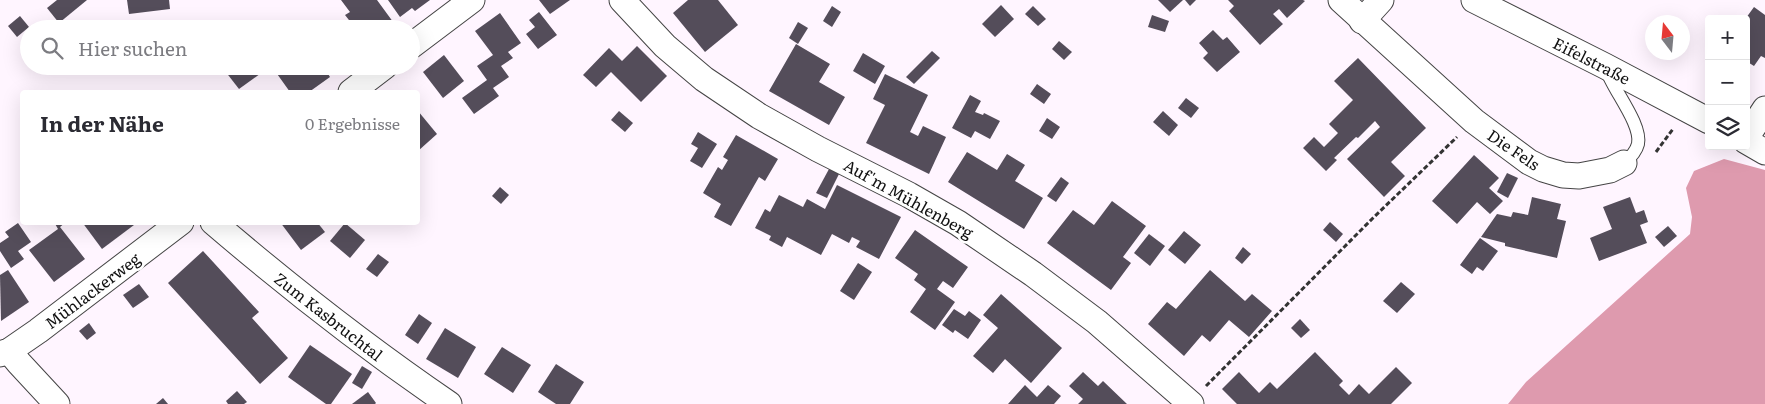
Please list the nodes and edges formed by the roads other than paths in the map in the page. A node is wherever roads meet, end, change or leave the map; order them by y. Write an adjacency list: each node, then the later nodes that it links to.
1 (472, 0): 7 (street)
2 (622, 0): 20 (street, Auf'm Mühlenberg)
3 (1341, 0): 6 (street, Die Fels)
4 (1382, 0): 6 (street)
5 (1474, 0): 8 (street, Eifelstraße)
6 (1362, 21): 16 (street, Die Fels)
7 (420, 39)
8 (1605, 66): 12 (street, Eifelstraße); 16 (lane)
9 (373, 75): 10 (street)
10 (354, 90)
11 (1765, 109): 13 (street)
12 (1705, 119)
13 (1750, 133)
14 (1750, 143): 15 (street)
15 (1765, 152)
16 (1624, 163)
17 (177, 225): 19 (street, Mühlackerweg)
18 (217, 225): 22 (street, Zum Kasbruchtal)
19 (5, 352): 21 (street)
20 (1190, 403)
21 (57, 404)
22 (449, 404)

